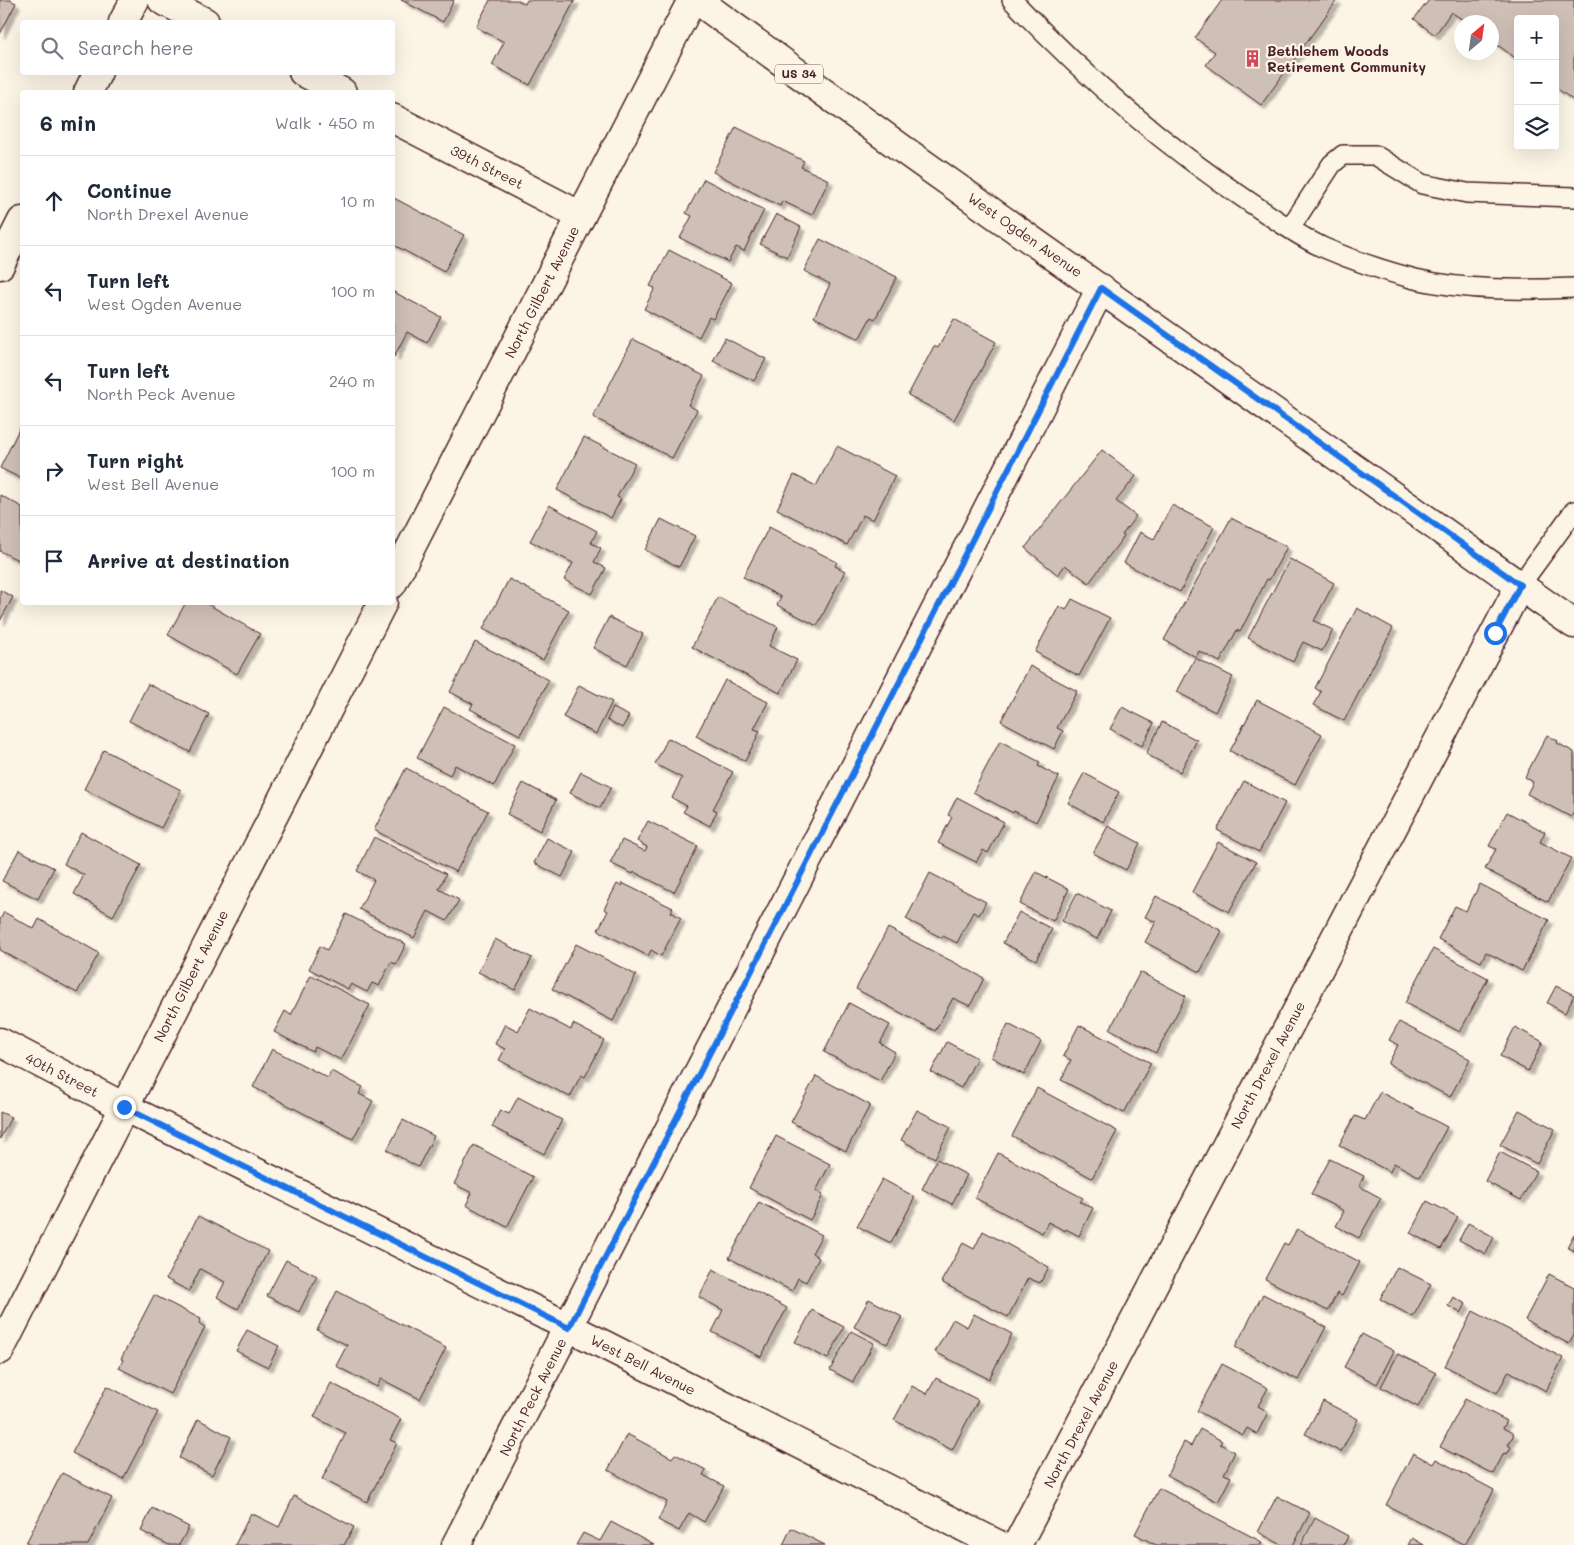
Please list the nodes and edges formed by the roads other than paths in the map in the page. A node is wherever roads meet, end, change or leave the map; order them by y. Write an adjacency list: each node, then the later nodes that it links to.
1 (135, 0): 6 (street)
2 (162, 0): 7 (street)
3 (692, 0): 14 (street, North Gilbert Avenue)
4 (697, 0): 18 (street, West Ogden Avenue / US 34)
5 (1012, 0): 16 (lane)
6 (124, 20)
7 (201, 20)
8 (96, 75): 10 (street)
9 (309, 75): 11 (street)
10 (89, 90)
11 (338, 90)
12 (395, 120): 14 (street, 39th Street)
13 (1574, 197): 16 (lane)
14 (581, 216): 21 (street, North Gilbert Avenue)
15 (20, 225): 17 (street)
16 (1290, 228): 19 (lane)
17 (0, 265)
18 (1101, 288): 22 (street, West Ogden Avenue / US 34); 27 (street, North Peck Avenue)
19 (1574, 288)
20 (1574, 511): 22 (lane)
21 (395, 578)
22 (1520, 585): 24 (street, West Ogden Avenue / US 34); 31 (street, North Drexel Avenue)
23 (381, 605): 26 (street, North Gilbert Avenue)
24 (1574, 624)
25 (0, 1042): 26 (street, 40th Street)
26 (124, 1107): 27 (street, West Bell Avenue); 28 (street, North Gilbert Avenue)
27 (569, 1328): 29 (street, North Peck Avenue); 30 (street, West Bell Avenue)
28 (0, 1350)
29 (456, 1545)
30 (999, 1545)
31 (1017, 1545)

